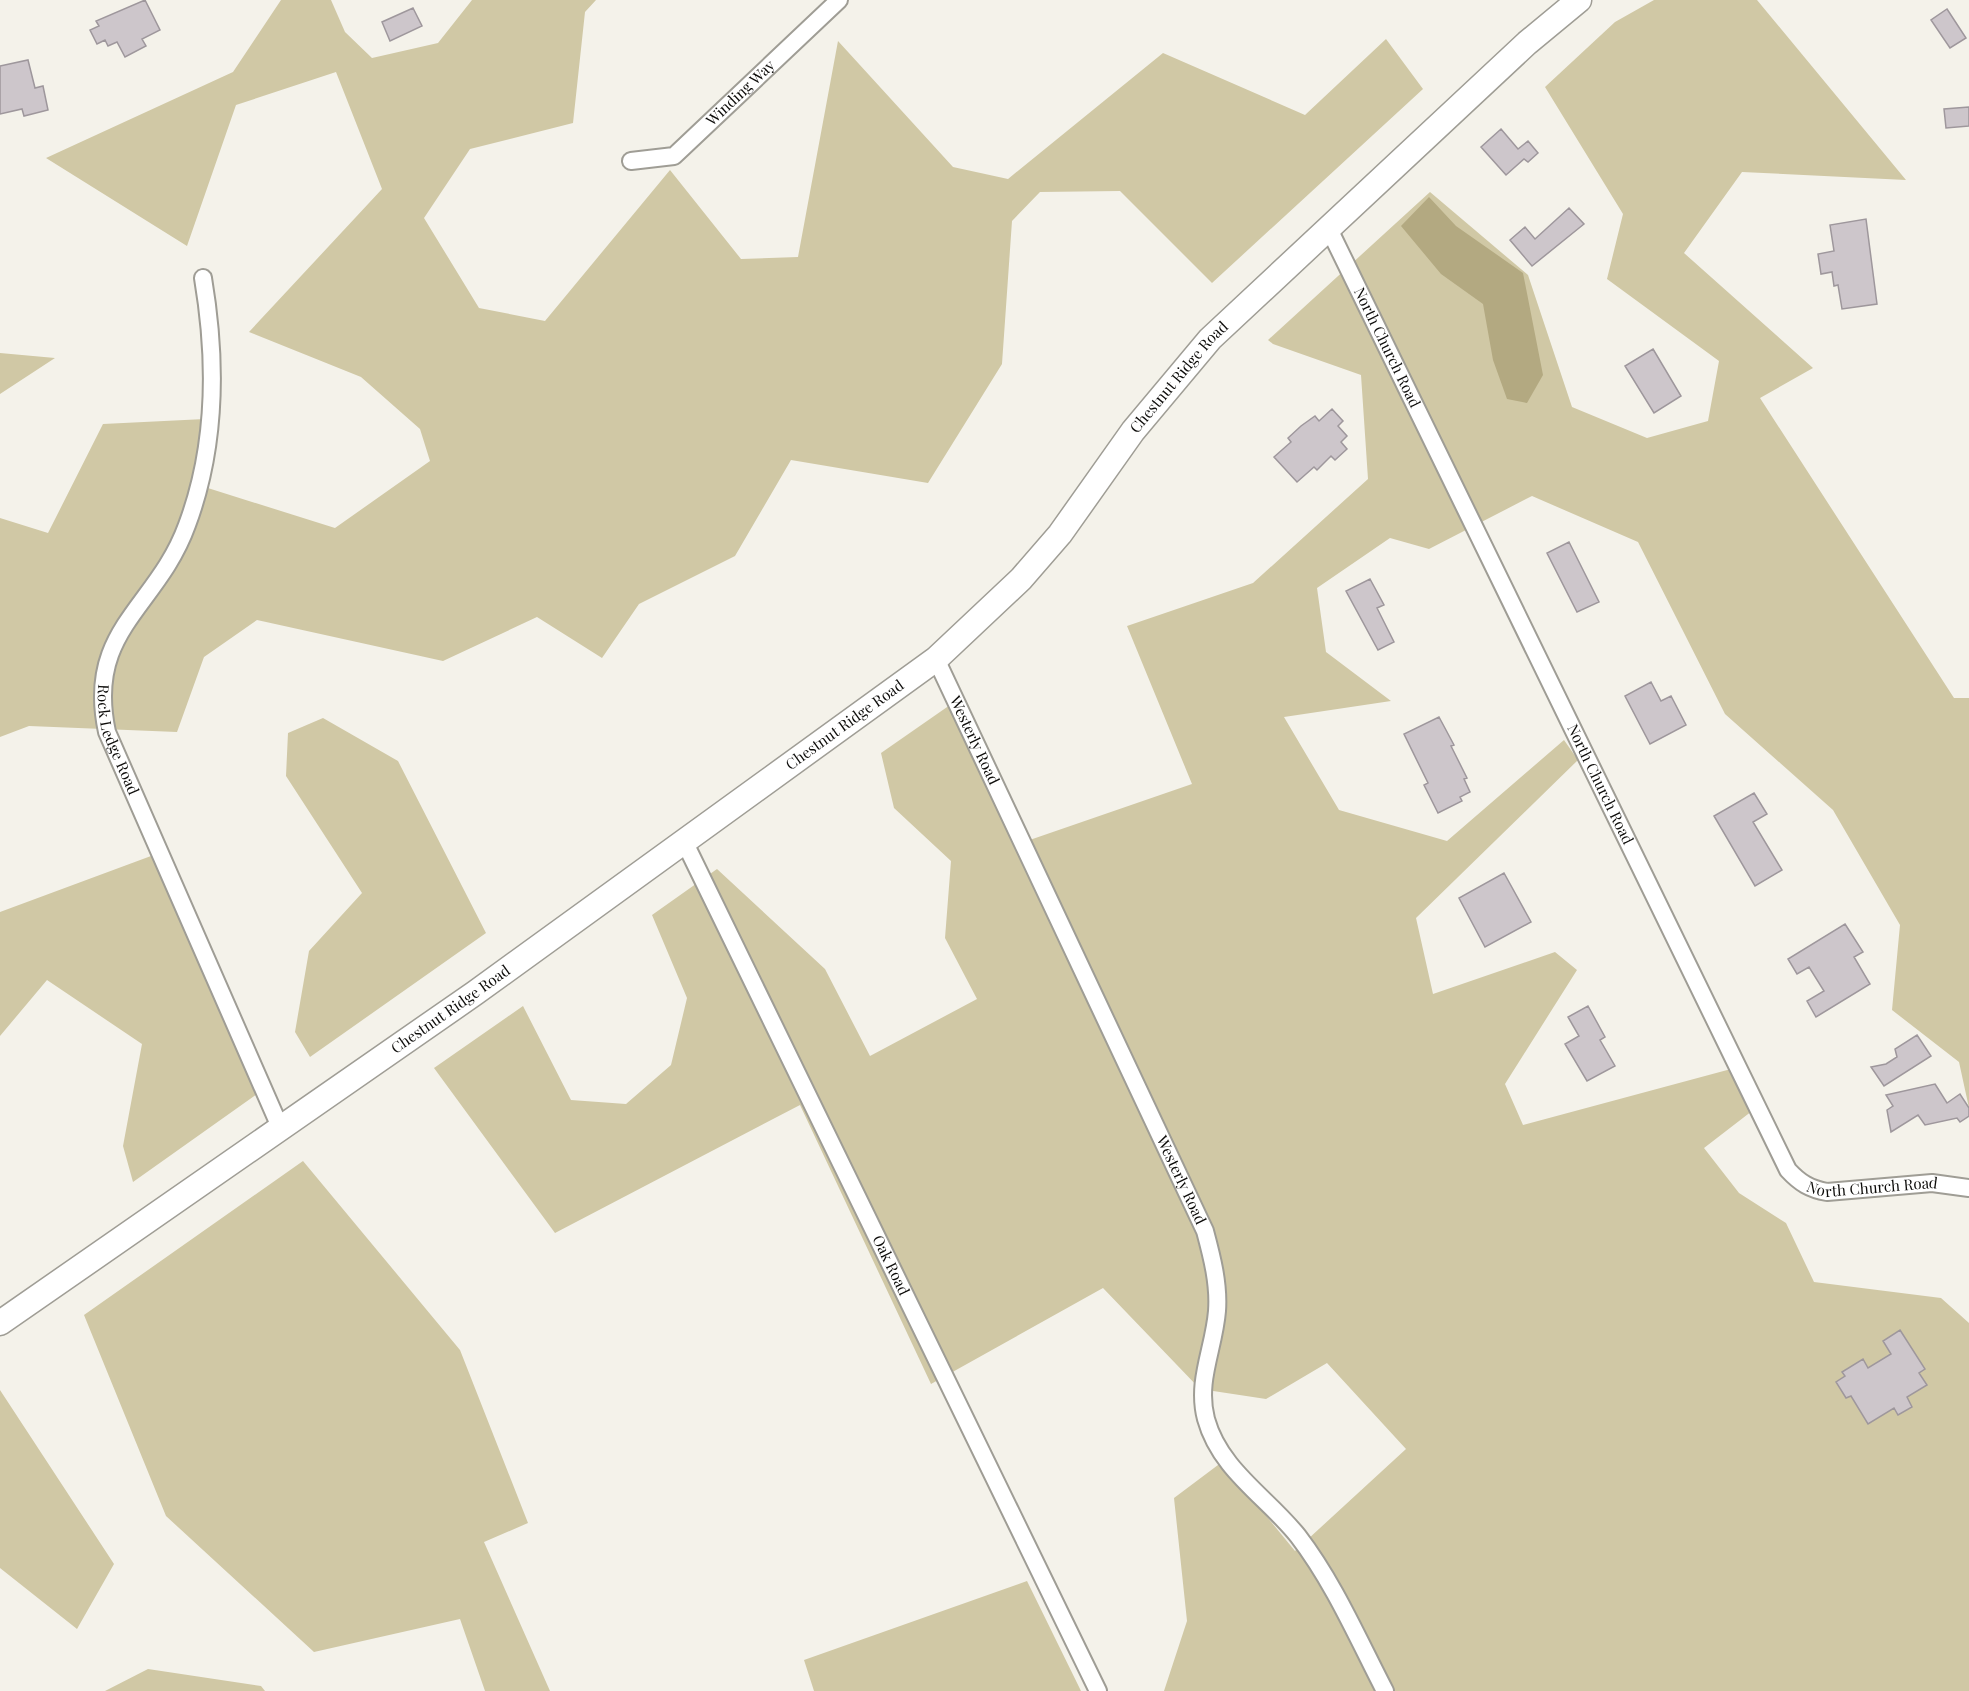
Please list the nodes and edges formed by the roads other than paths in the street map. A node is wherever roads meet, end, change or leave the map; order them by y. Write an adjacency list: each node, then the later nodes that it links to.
1 (839, 0): 3 (street, Winding Way)
2 (1579, 0): 4 (main road, Chestnut Ridge Road)
3 (632, 161)
4 (1329, 229): 6 (main road, Chestnut Ridge Road); 9 (street, North Church Road)
5 (203, 278): 8 (street, Rock Ledge Road)
6 (936, 660): 7 (main road, Chestnut Ridge Road); 12 (street, Westerly Road)
7 (684, 841): 8 (main road, Chestnut Ridge Road); 11 (street, Oak Road)
8 (280, 1127): 10 (main road, Chestnut Ridge Road)
9 (1969, 1188)
10 (0, 1323)
11 (1098, 1691)
12 (1385, 1691)

